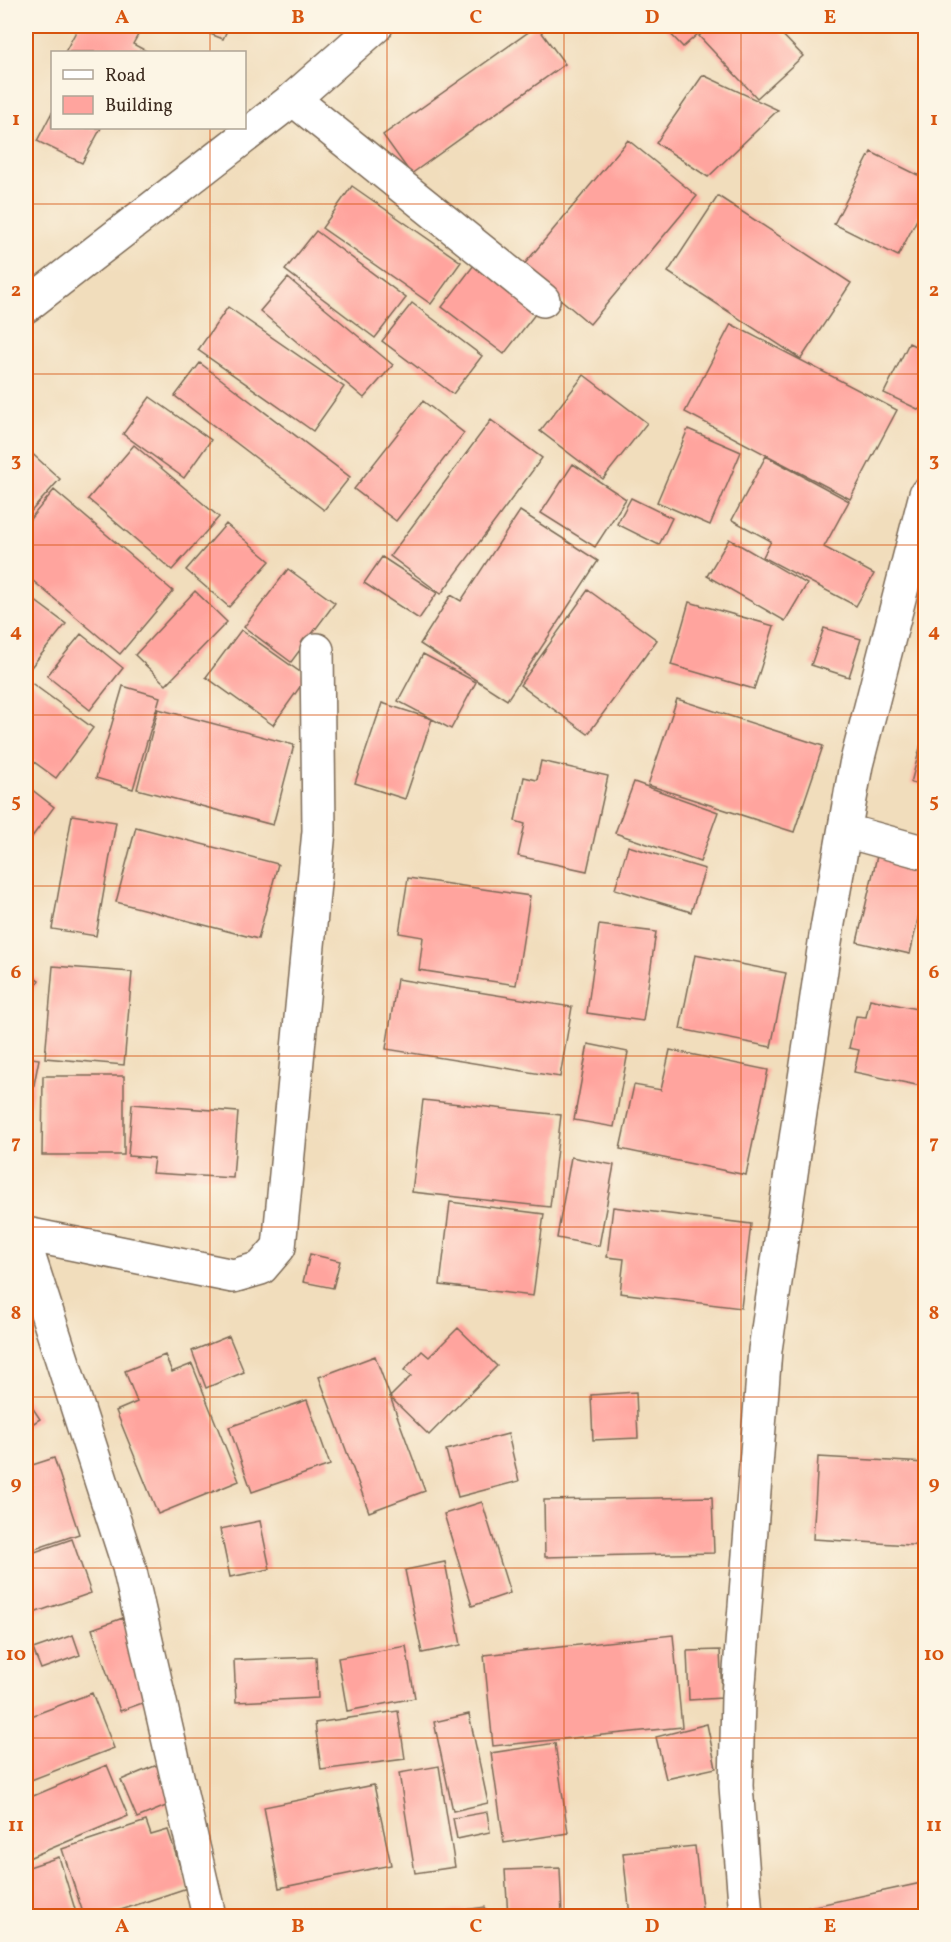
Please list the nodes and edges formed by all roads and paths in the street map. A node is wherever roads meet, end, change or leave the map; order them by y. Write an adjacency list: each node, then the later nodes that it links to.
1 (376, 26): 2 (street)
2 (293, 99): 3 (street); 4 (street)
3 (543, 300)
4 (26, 306)
5 (926, 494): 7 (street)
6 (317, 650): 9 (street)
7 (846, 831): 8 (street); 12 (street)
8 (926, 853)
9 (26, 1234)
10 (26, 1248): 11 (street)
11 (209, 1917)
12 (746, 1917)

